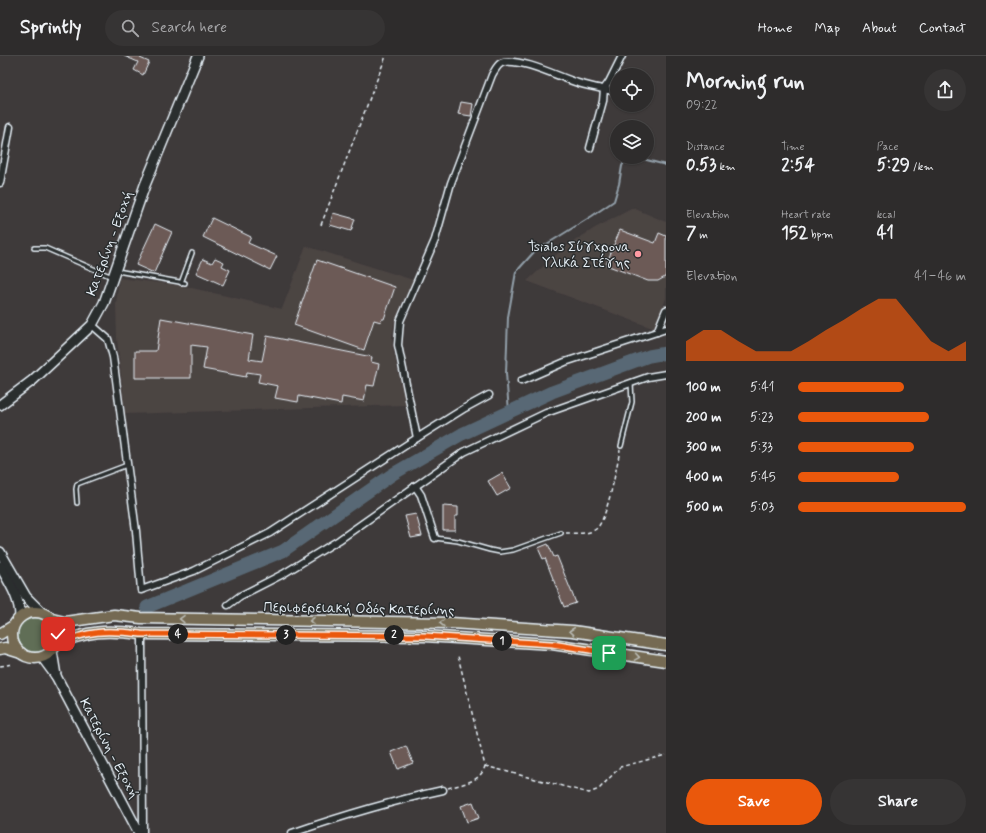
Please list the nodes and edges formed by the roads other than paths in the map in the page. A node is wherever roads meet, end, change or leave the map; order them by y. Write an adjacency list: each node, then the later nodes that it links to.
1 (198, 56): 10 (main road, Κατερίνη - Εξοχή)
2 (622, 56): 3 (street)
3 (604, 89): 4 (street); 6 (street); 20 (street)
4 (610, 90)
5 (10, 127): 7 (street)
6 (590, 148)
7 (0, 182)
8 (34, 248): 10 (lane)
9 (192, 253): 10 (lane)
10 (114, 274): 12 (main road, Κατερίνη - Εξοχή)
11 (666, 310): 14 (street)
12 (92, 325): 19 (main road, Κατερίνη - Εξοχή); 22 (street)
13 (666, 328): 14 (street)
14 (657, 332): 16 (street)
15 (666, 374): 17 (street)
16 (521, 381)
17 (631, 383): 21 (lane); 23 (street)
18 (489, 395): 20 (street)
19 (0, 405)
20 (417, 438): 22 (street)
21 (621, 446)
22 (128, 465): 24 (lane)
23 (415, 486): 26 (street); 29 (street)
24 (78, 503)
25 (561, 533): 26 (lane)
26 (435, 538)
27 (0, 552): 30 (main road)
28 (0, 566): 31 (main road)
29 (228, 605)
30 (41, 612): 31 (main road); 32 (main road)
31 (20, 617): 33 (main road)
32 (52, 619): 36 (main road, Περιφερειακή Οδός Κατερίνης, one-way to 32); 37 (main road)
33 (14, 626): 34 (main road); 39 (main road)
34 (0, 634)
35 (142, 638): 45 (street)
36 (666, 645)
37 (54, 648): 40 (main road); 41 (main road, Περιφερειακή Οδός Κατερίνης, one-way to 41); 42 (main road, Κατερίνη - Εξοχή)
38 (0, 649): 39 (main road)
39 (21, 653): 40 (main road)
40 (42, 657): 42 (main road, Κατερίνη - Εξοχή)
41 (666, 661)
42 (56, 676): 44 (main road, Κατερίνη - Εξοχή)
43 (443, 790): 46 (street)
44 (139, 833)
45 (143, 833)
46 (292, 833)

